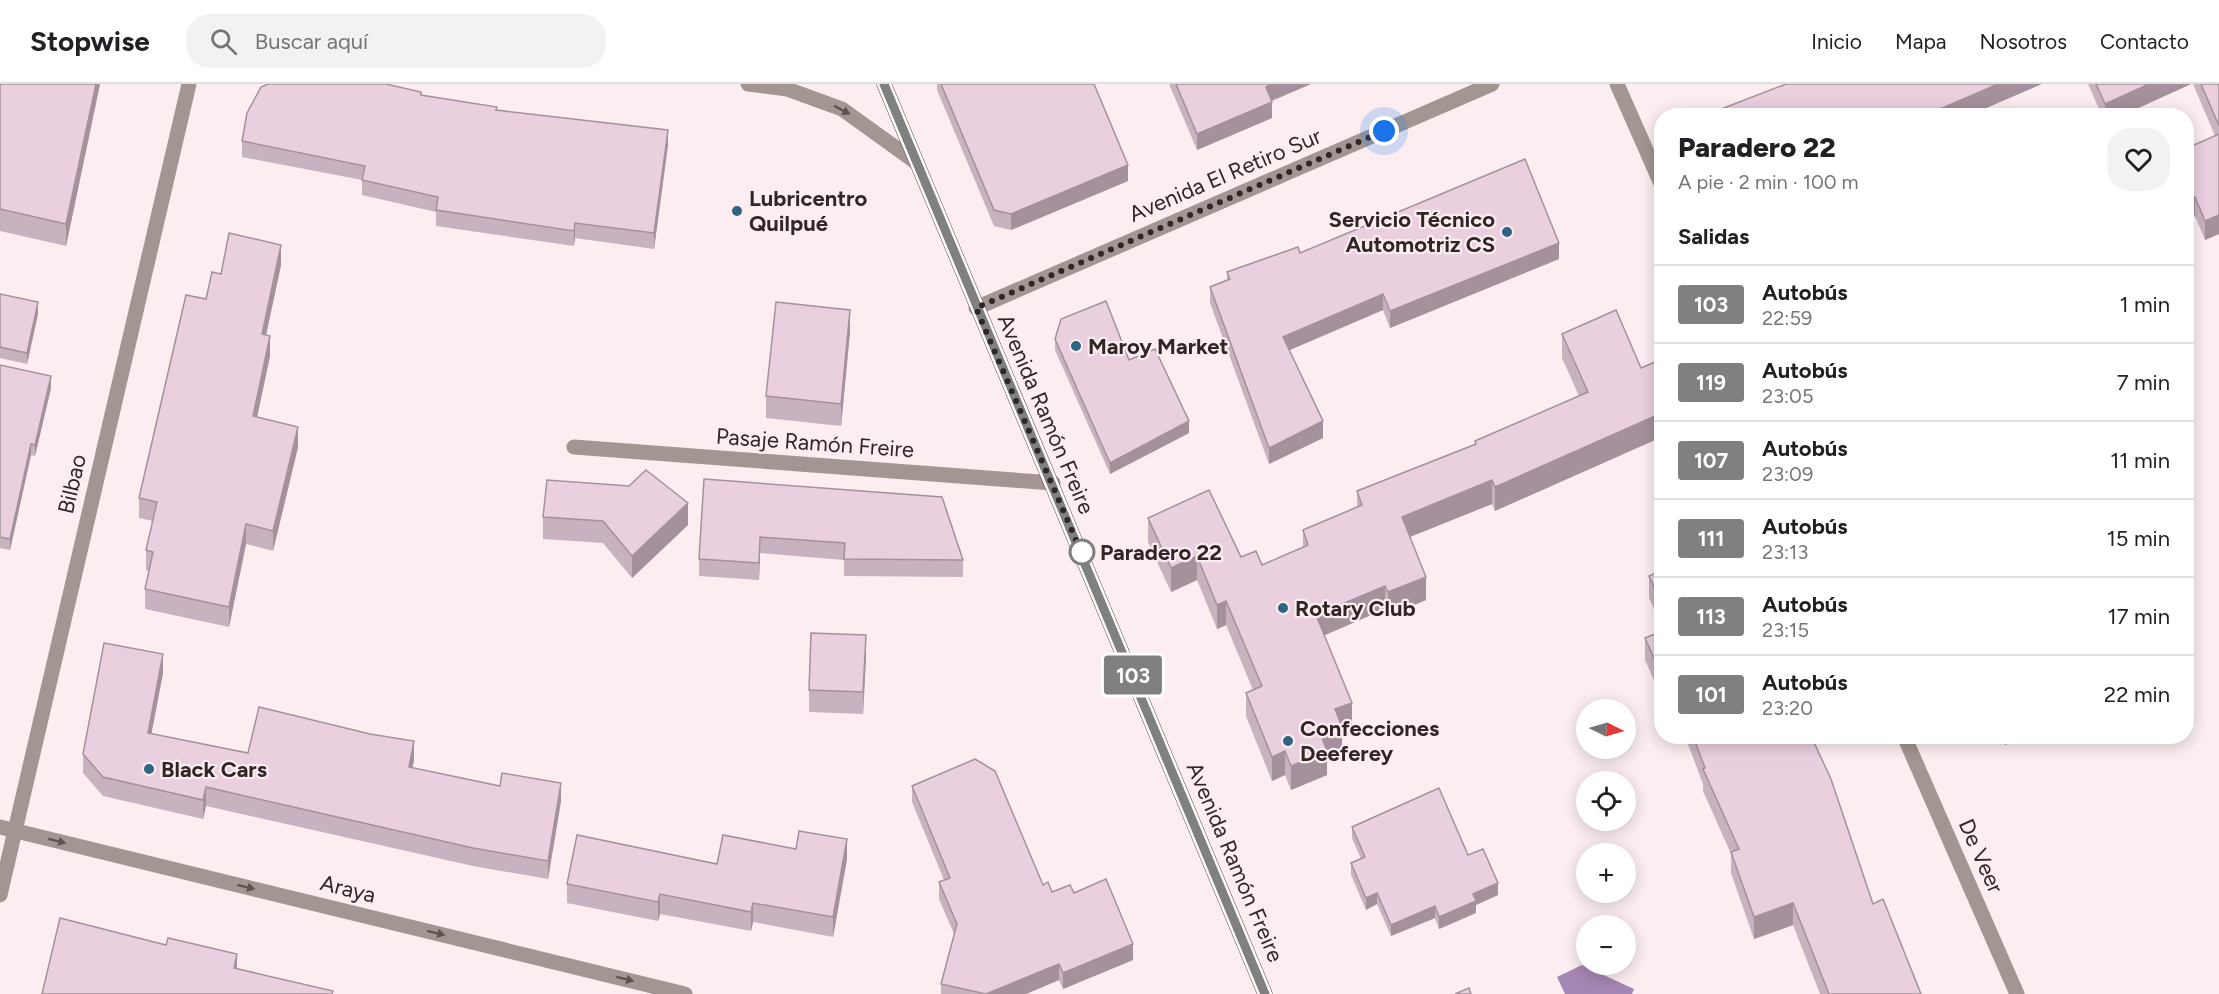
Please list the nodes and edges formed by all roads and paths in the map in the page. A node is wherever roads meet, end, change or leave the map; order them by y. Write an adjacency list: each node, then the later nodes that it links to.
1 (189, 84): 13 (street, Bilbao)
2 (748, 84): 6 (street)
3 (884, 84): 7 (main road, Avenida Ramón Freire)
4 (1492, 84): 9 (street, Avenida El Retiro Sur)
5 (1617, 84): 8 (street)
6 (791, 87): 7 (street, one-way to 7)
7 (917, 163): 9 (main road, Avenida Ramón Freire)
8 (1654, 168)
9 (976, 308): 11 (main road, Avenida Ramón Freire)
10 (573, 447): 11 (street, Pasaje Ramón Freire)
11 (1053, 483): 16 (main road, Avenida Ramón Freire)
12 (1908, 744): 17 (street, De Veer)
13 (7, 829): 14 (street, Bilbao); 15 (street, Araya, one-way to 15)
14 (0, 895)
15 (686, 994)
16 (1265, 994)
17 (2017, 994)

